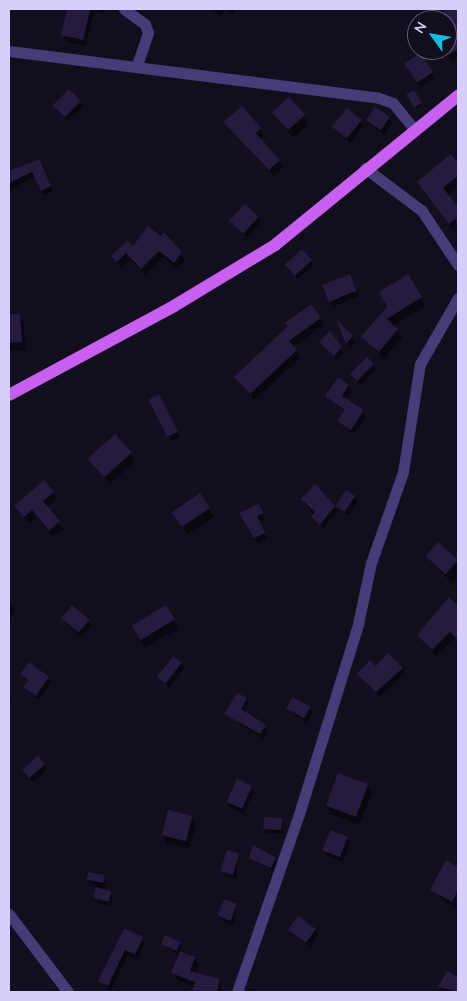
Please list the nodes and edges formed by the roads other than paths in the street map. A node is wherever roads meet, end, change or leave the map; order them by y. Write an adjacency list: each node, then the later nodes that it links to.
1 (124, 9): 3 (street)
2 (9, 51): 3 (street)
3 (137, 65): 5 (street)
4 (458, 96): 5 (main road)
5 (414, 129): 6 (main road)
6 (365, 168): 7 (street); 9 (main road)
7 (458, 265)
8 (458, 298): 12 (street)
9 (9, 395)
10 (9, 914): 11 (street)
11 (68, 992)
12 (237, 992)

